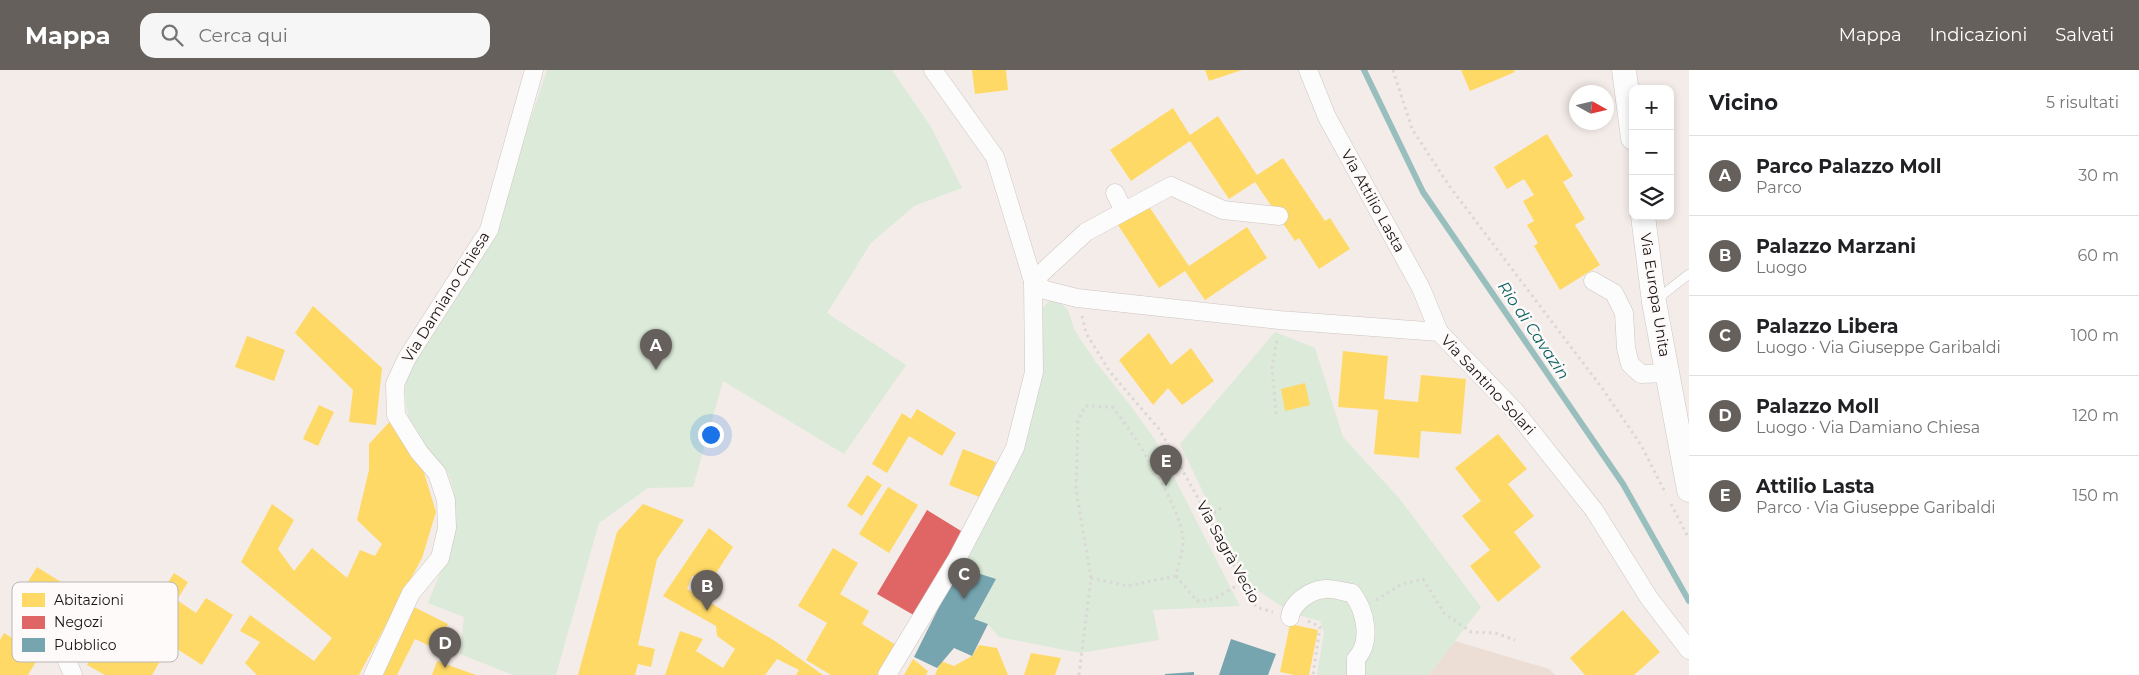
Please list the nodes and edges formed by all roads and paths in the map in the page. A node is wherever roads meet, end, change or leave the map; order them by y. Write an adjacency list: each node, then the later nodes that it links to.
1 (534, 70): 33 (street, Via Damiano Chiesa)
2 (1308, 70): 16 (street, Via Attilio Lasta)
3 (1393, 70): 20 (path)
4 (1624, 70): 6 (main road)
5 (931, 72): 12 (street)
6 (1632, 130)
7 (1115, 193): 8 (street)
8 (1124, 211): 9 (street); 12 (street)
9 (1279, 216)
10 (1644, 220): 15 (main road, Via Europa Unita)
11 (1689, 274): 15 (lane)
12 (1034, 281): 14 (street, Via Santino Solari); 34 (street)
13 (1593, 281): 18 (street, Via Europa Unita)
14 (1077, 298): 16 (street, Via Santino Solari); 22 (path, Via Sagrà Vecio)
15 (1654, 302): 18 (main road, Via Europa Unita)
16 (1439, 332): 30 (street, Via Santino Solari)
17 (1276, 340): 19 (path)
18 (1667, 373): 20 (main road, Via Europa Unita)
19 (1276, 414)
20 (1675, 496): 23 (path)
21 (1223, 507): 22 (path)
22 (1208, 516): 26 (path, Via Sagrà Vecio)
23 (1689, 539)
24 (1176, 576): 25 (path); 25 (path); 26 (path)
25 (1091, 578): 35 (path)
26 (1243, 582): 28 (path, Via Sagrà Vecio)
27 (1360, 609): 28 (street); 29 (path); 37 (street)
28 (1290, 617): 36 (path, Via Sagrà Vecio)
29 (1514, 640)
30 (1689, 650)
31 (67, 662): 32 (street)
32 (72, 675)
33 (372, 675)
34 (887, 675)
35 (1079, 675)
36 (1313, 675)
37 (1356, 675)

